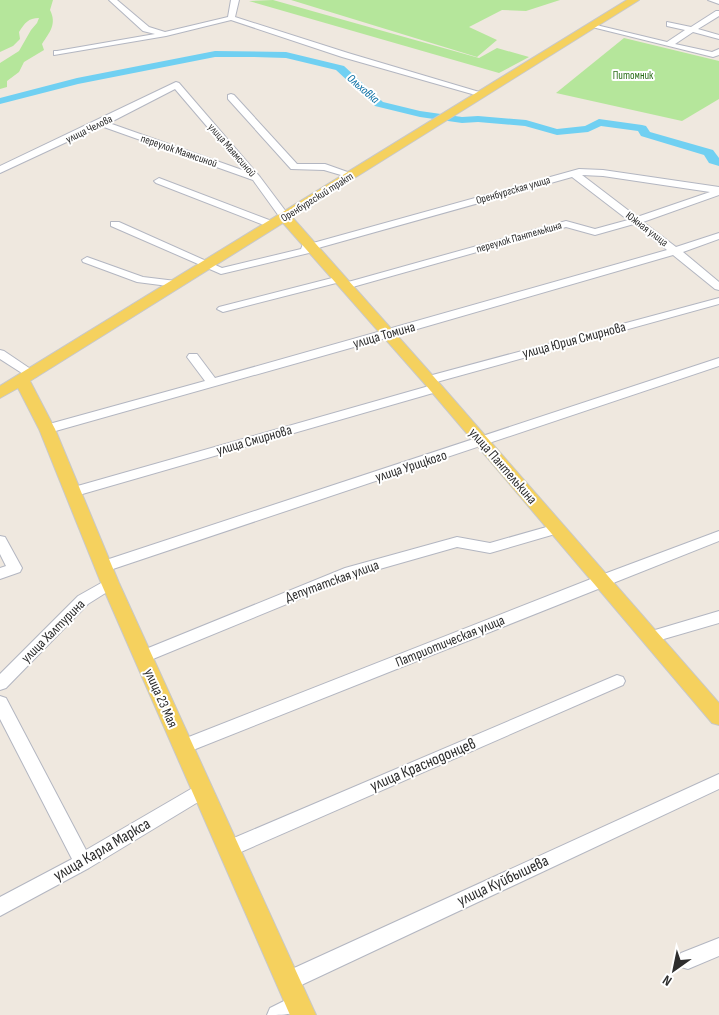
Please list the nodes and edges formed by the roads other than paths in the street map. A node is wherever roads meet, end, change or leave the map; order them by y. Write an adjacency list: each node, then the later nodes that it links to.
1 (113, 0): 13 (street)
2 (235, 0): 7 (street)
3 (634, 0): 11 (main road, Оренбургский тракт)
4 (712, 0): 5 (street)
5 (719, 2)
6 (719, 13): 8 (street)
7 (231, 18): 13 (street); 19 (street)
8 (707, 21): 10 (street); 12 (street)
9 (670, 24): 12 (street)
10 (719, 25)
11 (592, 26): 15 (street); 19 (main road, Оренбургский тракт)
12 (693, 30): 14 (street); 15 (street)
13 (166, 34): 17 (street)
14 (719, 36)
15 (668, 44): 16 (street)
16 (719, 51)
17 (57, 52)
18 (176, 85): 21 (street, улица Челова); 25 (street, улица Маямсиной)
19 (482, 94): 24 (main road, Оренбургский тракт)
20 (232, 97): 24 (street)
21 (101, 123): 22 (street, улица Челова); 25 (street, переулок Маямсиной)
22 (0, 170)
23 (573, 173): 27 (street, Оренбургская улица); 29 (street, Южная улица); 32 (street, Оренбургская улица)
24 (352, 175): 28 (main road, Оренбургский тракт)
25 (257, 179): 28 (street, улица Маямсиной)
26 (159, 181): 28 (street)
27 (719, 191): 29 (street, переулок Пантелькина)
28 (279, 221): 32 (main road, улица Пантелькина); 35 (main road, Оренбургский тракт)
29 (635, 221): 33 (street, Южная улица); 36 (street, переулок Пантелькина)
30 (115, 224): 35 (street)
31 (719, 236): 33 (street, улица Томина)
32 (310, 245): 35 (street, Оренбургская улица); 36 (main road, улица Пантелькина)
33 (675, 251): 38 (street, Южная улица); 41 (street, улица Томина)
34 (87, 260): 37 (street)
35 (208, 264): 37 (main road, Оренбургский тракт)
36 (343, 283): 40 (street, переулок Пантелькина); 41 (main road, улица Пантелькина)
37 (176, 284): 45 (main road, Оренбургский тракт)
38 (719, 287)
39 (719, 301): 47 (street, улица Юрия Смирнова)
40 (223, 309)
41 (389, 334): 46 (street, улица Томина); 47 (main road, улица Пантелькина)
42 (0, 354): 45 (street)
43 (193, 357): 46 (street)
44 (719, 362): 52 (street, улица Урицкого)
45 (27, 377): 48 (main road, Оренбургский тракт); 50 (main road, улица 23 Мая)
46 (212, 382): 51 (street, улица Томина)
47 (432, 384): 52 (main road, улица Пантелькина); 53 (street, улица Смирнова)
48 (0, 394)
49 (0, 398): 50 (main road)
50 (35, 404): 51 (main road, улица 23 Мая)
51 (47, 429): 53 (main road, улица 23 Мая)
52 (483, 442): 54 (main road, улица Пантелькина); 58 (street, улица Урицкого)
53 (72, 492): 58 (main road, улица 23 Мая)
54 (557, 529): 59 (main road, улица Пантелькина); 62 (street, Депутатская улица)
55 (719, 536): 59 (street, Патриотическая улица)
56 (0, 540): 57 (street)
57 (0, 574)
58 (106, 575): 62 (main road, улица 23 Мая); 64 (street, улица Халтурина)
59 (601, 581): 61 (main road, улица Пантелькина); 67 (street, Патриотическая улица)
60 (719, 617): 61 (street)
61 (650, 637): 66 (main road, улица Пантелькина)
62 (142, 657): 67 (main road, улица 23 Мая)
63 (617, 681): 70 (street, улица Краснодонцев)
64 (0, 684)
65 (0, 703): 71 (street)
66 (719, 717)
67 (182, 747): 69 (main road, улица 23 Мая)
68 (719, 781): 75 (street, улица Куйбышева)
69 (202, 791): 70 (main road, улица 23 Мая); 71 (street, улица Карла Маркса)
70 (228, 849): 75 (main road, улица 23 Мая)
71 (83, 862): 72 (street, улица Карла Маркса)
72 (0, 906)
73 (719, 946): 74 (street)
74 (688, 960)
75 (288, 980): 76 (main road, улица 23 Мая)
76 (300, 1010): 77 (street)
77 (277, 1015)

